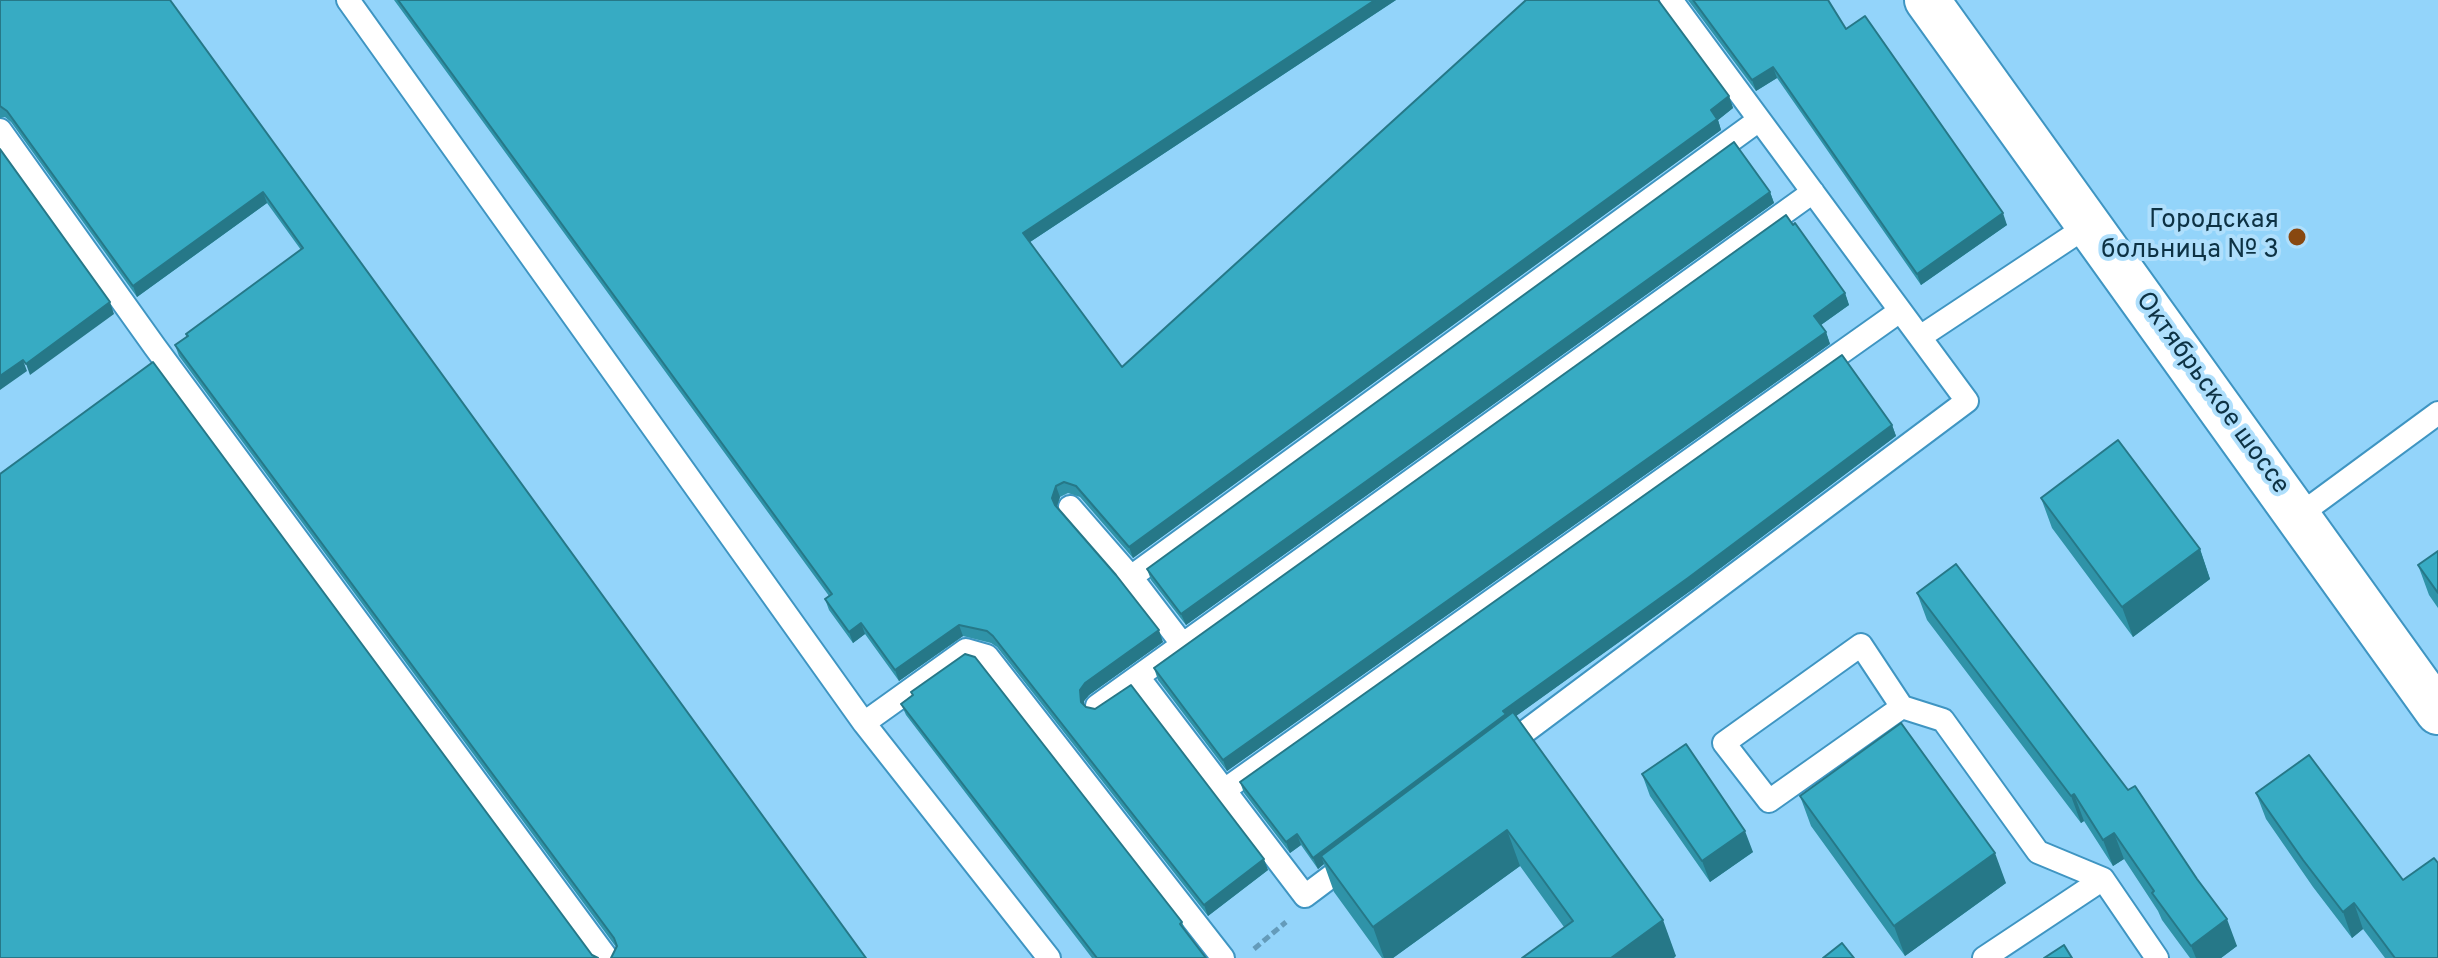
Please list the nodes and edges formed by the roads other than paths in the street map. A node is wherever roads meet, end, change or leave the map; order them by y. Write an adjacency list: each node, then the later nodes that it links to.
1 (348, 0): 19 (lane)
2 (1671, 0): 4 (lane)
3 (1927, 0): 7 (street, Октябрьское шоссе)
4 (1759, 120): 6 (lane); 13 (lane)
5 (0, 130): 24 (lane)
6 (1813, 192): 8 (lane); 14 (lane)
7 (2089, 225): 9 (lane); 12 (street, Октябрьское шоссе)
8 (1900, 311): 9 (lane); 21 (lane)
9 (1920, 337): 20 (lane)
10 (2438, 413): 12 (lane)
11 (1070, 507): 13 (lane)
12 (2298, 516): 18 (street, Октябрьское шоссе)
13 (1131, 577): 14 (lane)
14 (1183, 645): 15 (lane)
15 (1138, 677): 16 (lane); 21 (lane)
16 (1097, 706)
17 (1902, 707): 17 (lane); 23 (lane)
18 (2438, 712)
19 (864, 723): 25 (lane); 26 (lane)
20 (1483, 763)
21 (1223, 791): 22 (lane)
22 (1369, 849)
23 (2103, 879): 27 (lane); 28 (lane)
24 (607, 958)
25 (1049, 958)
26 (1223, 958)
27 (1984, 958)
28 (2157, 958)

